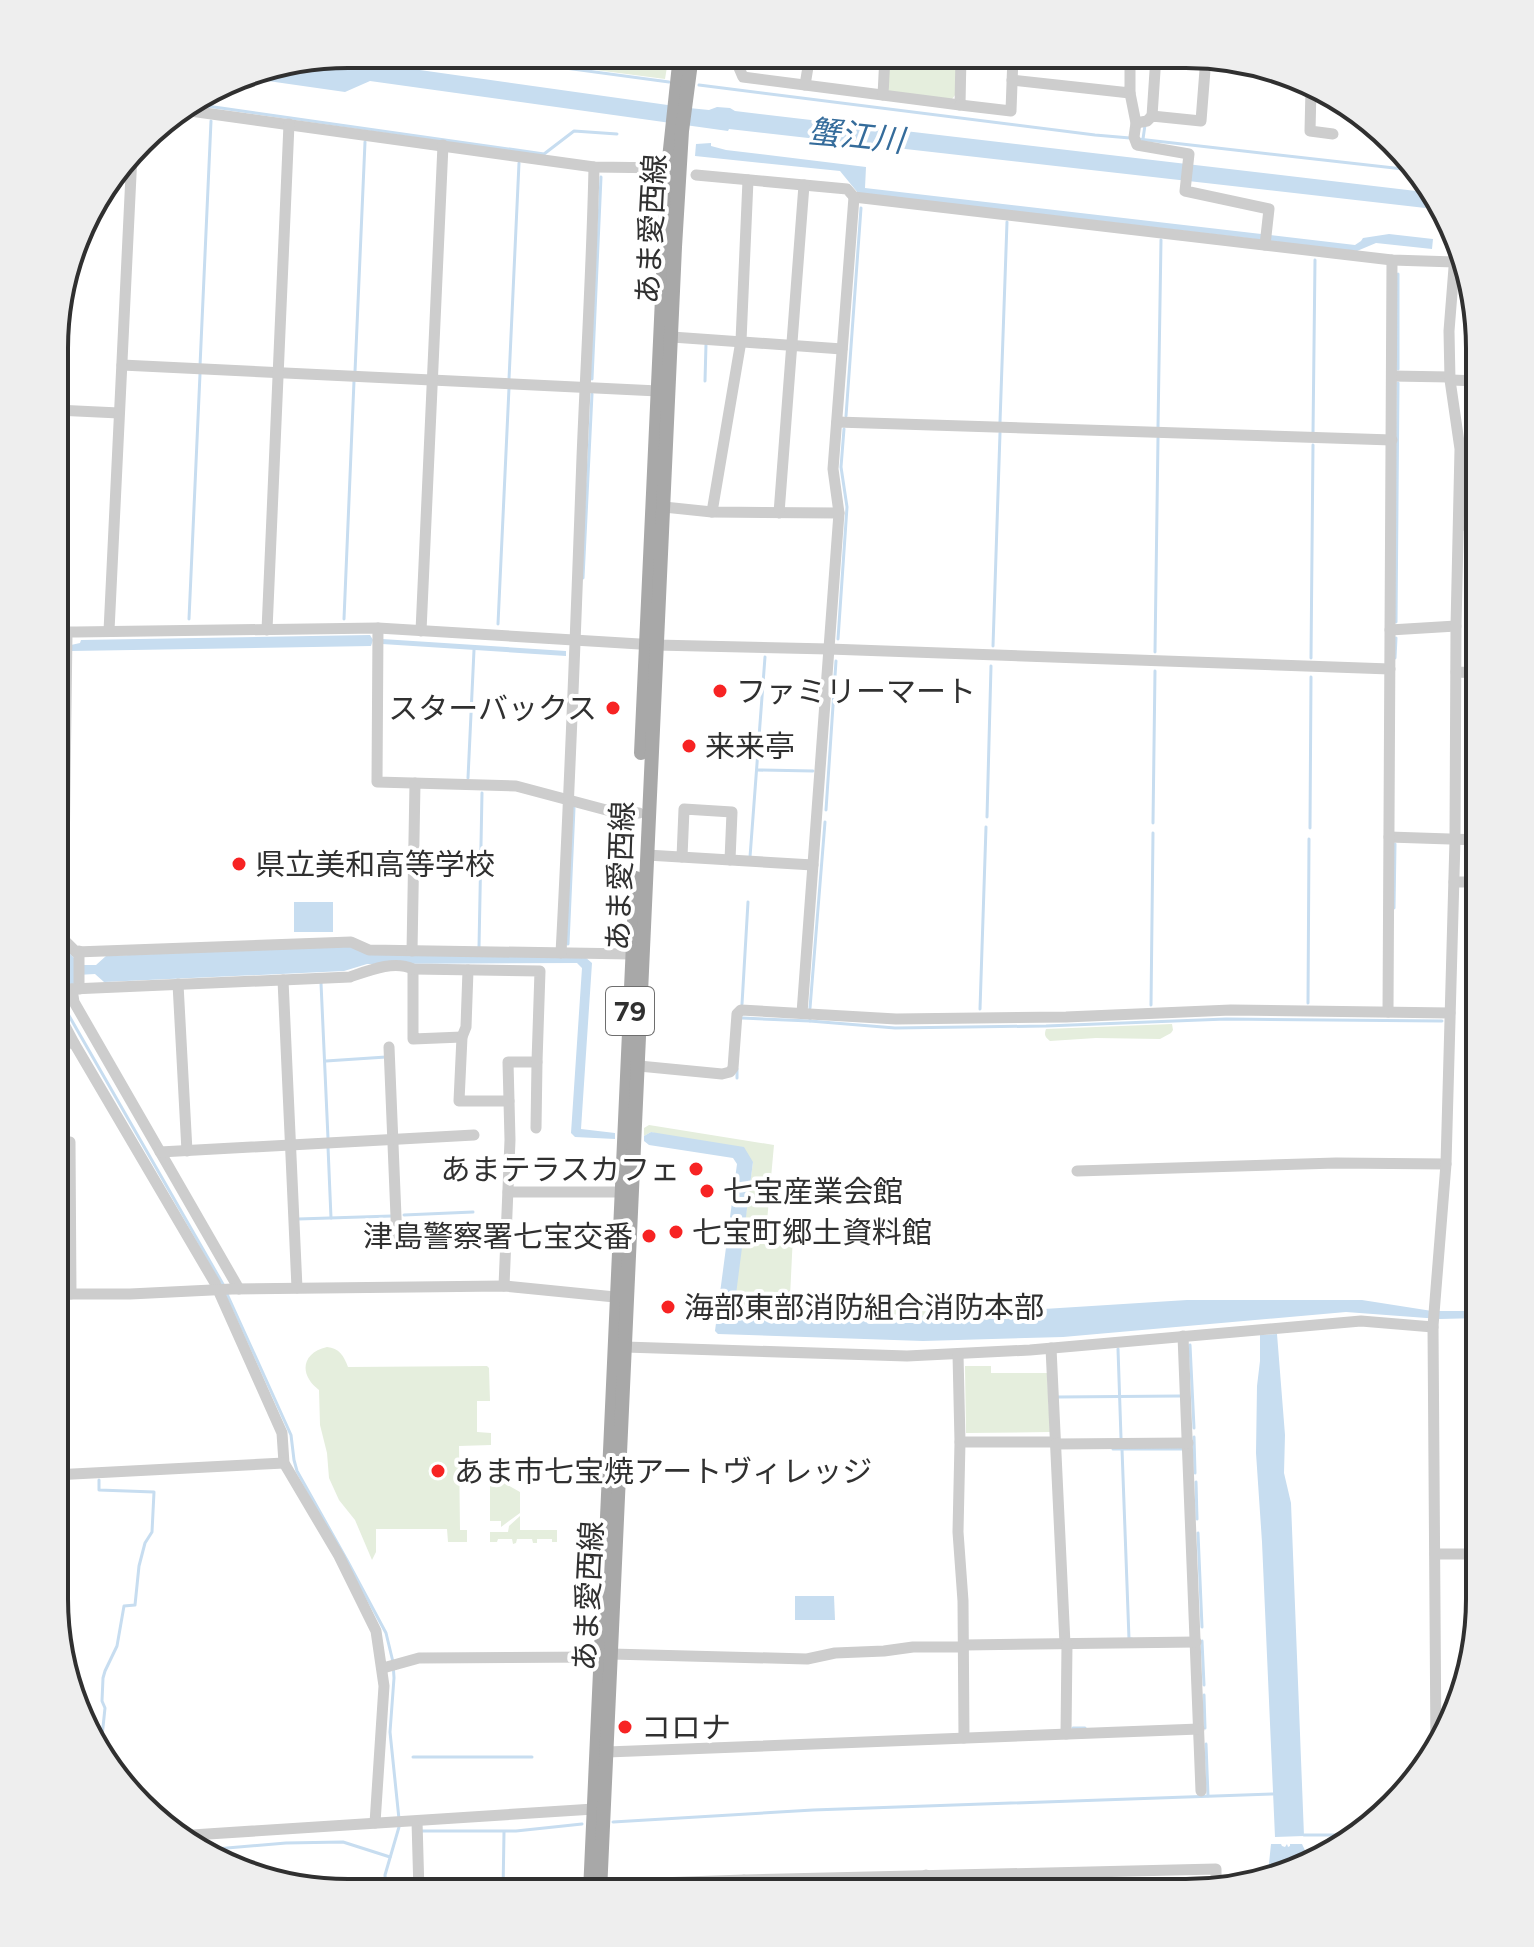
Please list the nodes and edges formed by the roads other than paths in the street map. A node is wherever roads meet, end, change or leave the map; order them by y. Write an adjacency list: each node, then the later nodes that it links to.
1 (808, 68): 12 (street)
2 (884, 68): 14 (street)
3 (961, 68): 17 (street)
4 (1012, 68): 11 (street)
5 (1130, 68): 13 (street)
6 (1155, 68): 19 (street)
7 (680, 69): 16 (main road, あま愛西線 / 79)
8 (688, 69): 16 (main road, あま愛西線 / 79)
9 (739, 69): 12 (street)
10 (1205, 69): 19 (street)
11 (1012, 80): 13 (street); 17 (street)
12 (805, 85): 14 (street)
13 (1130, 93): 20 (street)
14 (883, 95): 17 (street)
15 (1311, 97): 23 (street)
16 (680, 98): 22 (main road, あま愛西線 / 79)
17 (960, 105)
18 (197, 112): 21 (street)
19 (1152, 116): 20 (street)
20 (1136, 123): 32 (street)
21 (289, 124): 24 (street); 41 (street)
22 (677, 130): 26 (main road, あま愛西線 / 79); 36 (main road, あま愛西線 / 79)
23 (1333, 134)
24 (443, 145): 25 (street); 44 (street)
25 (594, 167): 26 (street); 46 (street)
26 (668, 168): 47 (main road, あま愛西線 / 79)
27 (131, 171): 40 (street)
28 (696, 175): 29 (street)
29 (748, 180): 30 (street); 37 (street)
30 (804, 185): 31 (street); 38 (street)
31 (854, 197): 32 (street); 39 (street)
32 (1265, 240): 34 (street)
33 (1451, 258): 34 (street)
34 (1392, 260): 42 (street)
35 (1454, 269): 43 (street)
36 (672, 337): 37 (street); 52 (main road, あま愛西線 / 79)
37 (741, 341): 38 (street); 53 (street)
38 (792, 345): 39 (street); 54 (street)
39 (842, 349): 50 (street)
40 (122, 365): 41 (street); 49 (street)
41 (278, 373): 44 (street); 60 (street)
42 (1392, 376): 43 (street); 51 (street)
43 (1450, 378): 45 (street); 56 (street)
44 (432, 380): 46 (street); 63 (street)
45 (1466, 380)
46 (585, 387): 47 (street); 65 (street)
47 (658, 391): 66 (main road, あま愛西線 / 79)
48 (68, 411): 49 (street)
49 (119, 413): 62 (street)
50 (837, 422): 51 (street); 55 (street)
51 (1392, 440): 61 (street)
52 (664, 507): 53 (street); 66 (main road, あま愛西線 / 79)
53 (712, 512): 54 (street)
54 (779, 513): 55 (street)
55 (839, 513): 67 (street)
56 (1459, 525): 57 (street); 58 (street)
57 (1466, 525)
58 (1456, 626): 61 (street); 69 (street)
59 (378, 628): 60 (street); 63 (street); 71 (street)
60 (267, 630): 62 (street)
61 (1390, 630): 68 (street)
62 (109, 631): 64 (street)
63 (421, 631): 65 (street)
64 (68, 632)
65 (575, 640): 66 (street); 72 (street)
66 (650, 644): 67 (street); 73 (main road, あま愛西線 / 79); 77 (main road, あま愛西線 / 79)
67 (829, 649): 68 (street); 80 (street)
68 (1390, 669): 74 (street)
69 (1456, 672): 70 (street); 75 (street)
70 (1466, 672)
71 (415, 783): 72 (street); 85 (street)
72 (569, 799): 73 (street); 86 (street)
73 (639, 813): 87 (main road, あま愛西線 / 79)
74 (1389, 837): 75 (street); 93 (street)
75 (1455, 840): 76 (street); 81 (street)
76 (1466, 840)
77 (647, 855): 78 (street); 102 (main road, あま愛西線 / 79)
78 (682, 857): 79 (street); 79 (street)
79 (730, 860): 80 (street)
80 (813, 865): 94 (street)
81 (1454, 882): 82 (street); 95 (street)
82 (1466, 882)
83 (68, 944): 84 (street)
84 (79, 951): 85 (street); 92 (street)
85 (412, 951): 86 (street)
86 (561, 953): 87 (street)
87 (632, 954): 115 (main road, あま愛西線 / 79)
88 (413, 969): 89 (street); 90 (street); 97 (street)
89 (468, 970): 97 (street); 101 (street)
90 (283, 980): 91 (street); 108 (street)
91 (178, 984): 92 (street); 110 (street)
92 (69, 990): 109 (street)
93 (1388, 1012): 94 (street); 95 (street)
94 (802, 1013): 102 (street)
95 (1450, 1013): 112 (street)
96 (68, 1032): 99 (street)
97 (462, 1037): 103 (street)
98 (68, 1043): 99 (street)
99 (74, 1043): 111 (street)
100 (389, 1047): 106 (street)
101 (537, 1062): 103 (street); 104 (street)
102 (639, 1066): 122 (main road, あま愛西線 / 79)
103 (509, 1101): 114 (street)
104 (536, 1128)
105 (474, 1135): 106 (street)
106 (393, 1140): 108 (street); 116 (street)
107 (68, 1142): 121 (street)
108 (290, 1146): 110 (street); 118 (street)
109 (159, 1151): 110 (street); 111 (street); 120 (street)
110 (187, 1151)
111 (144, 1159): 119 (street)
112 (1446, 1164): 113 (street); 123 (street)
113 (1077, 1171)
114 (508, 1192): 115 (street); 117 (street)
115 (621, 1192): 122 (main road, あま愛西線 / 79)
116 (397, 1241)
117 (504, 1286): 118 (street); 122 (street)
118 (297, 1288): 120 (street)
119 (217, 1289): 120 (street); 121 (street); 131 (street)
120 (235, 1289)
121 (71, 1294)
122 (621, 1298): 125 (main road, あま愛西線 / 79); 138 (main road, あま愛西線 / 79)
123 (1433, 1319): 124 (street); 133 (street)
124 (1183, 1336): 126 (street); 130 (street)
125 (625, 1347): 127 (street); 138 (main road, あま愛西線 / 79)
126 (1051, 1348): 127 (street); 129 (street)
127 (958, 1354): 128 (street)
128 (960, 1442): 129 (street); 137 (street)
129 (1055, 1443): 130 (street); 136 (street)
130 (1188, 1443): 135 (street)
131 (284, 1463): 132 (street); 139 (street)
132 (68, 1474)
133 (1435, 1554): 134 (street); 140 (street)
134 (1465, 1554)
135 (1196, 1642): 136 (street); 141 (street)
136 (1066, 1644): 137 (street); 142 (street)
137 (964, 1646): 138 (street); 143 (street)
138 (606, 1656): 139 (street); 144 (main road, あま愛西線 / 79); 146 (main road, あま愛西線 / 79)
139 (390, 1666): 148 (street)
140 (1436, 1725)
141 (1199, 1729): 142 (street); 145 (street)
142 (1066, 1734): 143 (street)
143 (964, 1738): 144 (street)
144 (607, 1752): 154 (main road, あま愛西線 / 79)
145 (1201, 1791)
146 (594, 1809): 147 (street); 153 (main road, あま愛西線 / 79)
147 (405, 1821): 148 (street); 152 (street)
148 (375, 1823): 149 (street)
149 (197, 1835)
150 (926, 1875): 151 (street); 155 (street)
151 (1216, 1877)
152 (416, 1878)
153 (597, 1878)
154 (598, 1878)
155 (876, 1878)

